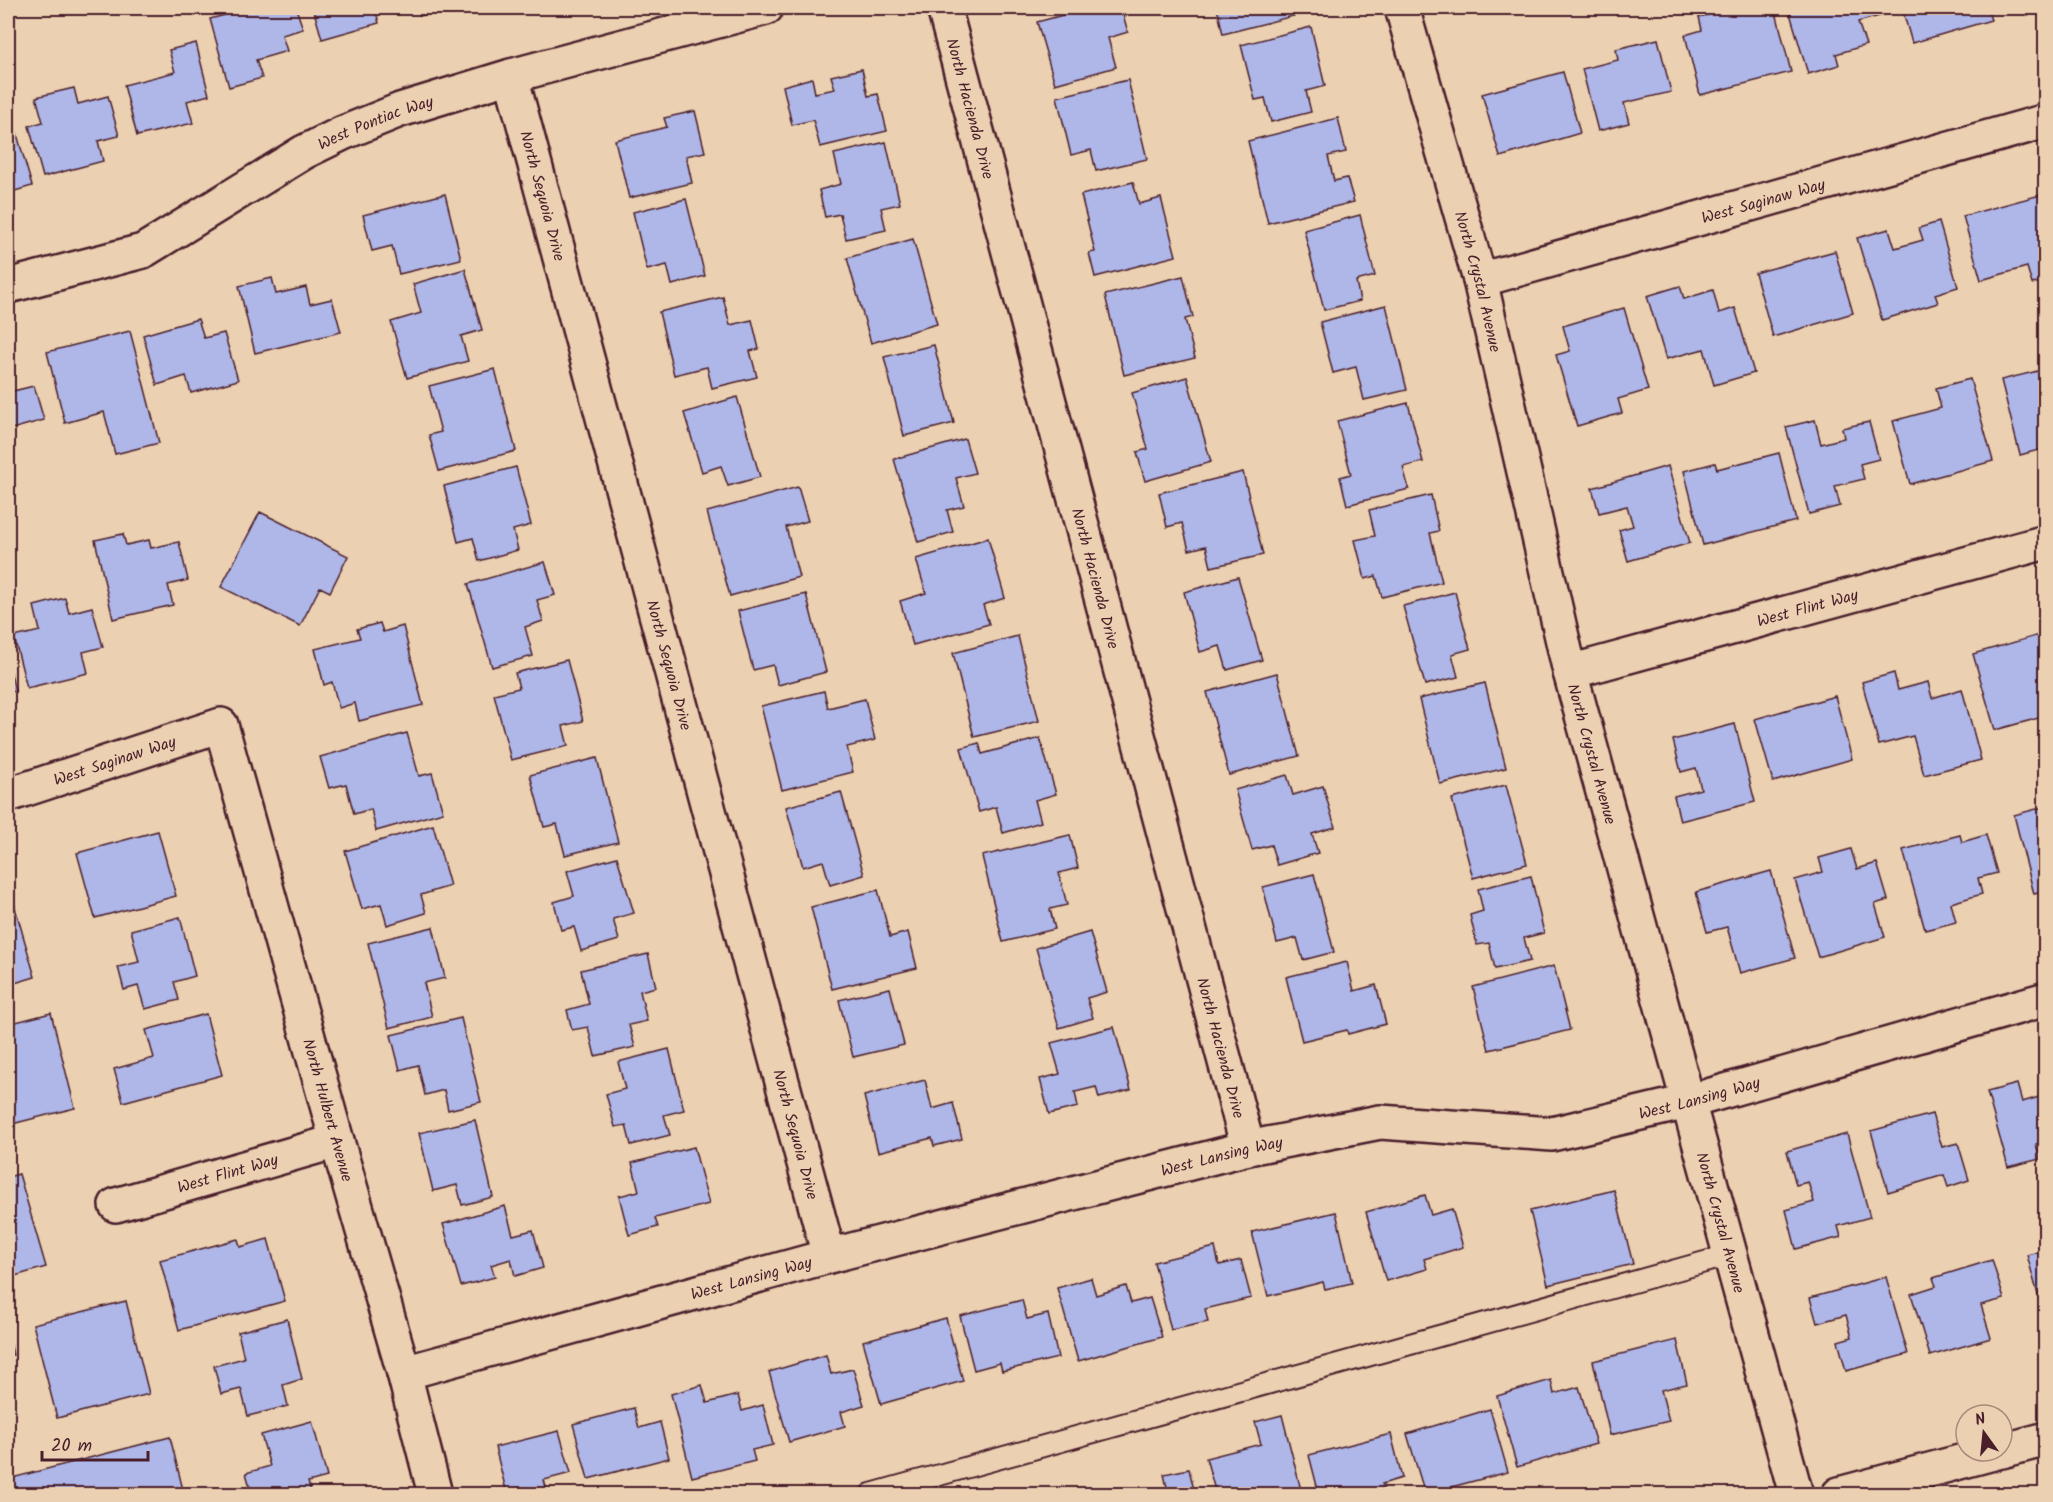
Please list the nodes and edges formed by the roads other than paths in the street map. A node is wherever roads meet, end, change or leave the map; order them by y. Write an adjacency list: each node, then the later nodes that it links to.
1 (766, 8): 4 (street, West Pontiac Way)
2 (944, 8): 15 (street, North Hacienda Drive)
3 (1402, 8): 6 (street, North Crystal Avenue)
4 (511, 76): 7 (street, West Pontiac Way); 18 (street, North Sequoia Drive)
5 (2046, 121): 6 (street, West Saginaw Way)
6 (1480, 280): 9 (street, North Crystal Avenue)
7 (8, 286)
8 (2046, 542): 9 (street, West Flint Way)
9 (1570, 672): 13 (street, North Crystal Avenue)
10 (221, 724): 11 (street, West Saginaw Way); 14 (street, North Hulbert Avenue)
11 (8, 795)
12 (2046, 999): 13 (street, West Lansing Way)
13 (1687, 1102): 15 (street, West Lansing Way); 17 (street, North Crystal Avenue)
14 (337, 1141): 16 (street, West Flint Way); 19 (street, North Hulbert Avenue)
15 (1248, 1149): 18 (street, West Lansing Way)
16 (116, 1205)
17 (1730, 1255): 24 (lane); 25 (street, North Crystal Avenue)
18 (829, 1256): 19 (street, West Lansing Way)
19 (404, 1374): 23 (street, North Hulbert Avenue)
20 (2046, 1439): 21 (street)
21 (2014, 1448)
22 (1957, 1463): 26 (street)
23 (435, 1494)
24 (871, 1494)
25 (1796, 1494)
26 (1839, 1494)

